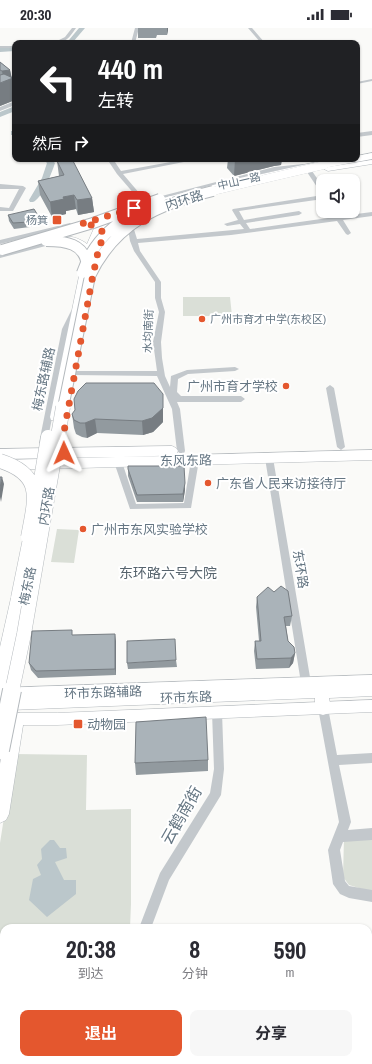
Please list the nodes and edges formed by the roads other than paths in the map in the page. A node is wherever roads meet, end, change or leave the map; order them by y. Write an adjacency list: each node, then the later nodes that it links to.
1 (74, 28): 4 (street)
2 (137, 28): 5 (street)
3 (250, 28): 6 (street)
4 (62, 40)
5 (134, 40)
6 (260, 40)
7 (0, 47): 8 (street)
8 (12, 47)
9 (372, 80): 10 (street)
10 (360, 82)
11 (12, 104): 12 (street)
12 (0, 109)
13 (372, 134): 14 (street)
14 (360, 135)
15 (372, 154): 16 (highway, 内环路)
16 (360, 156)
17 (372, 161): 24 (main road, 中山一路)
18 (112, 162): 25 (street)
19 (180, 162): 25 (street)
20 (319, 162): 26 (highway, 内环路)
21 (324, 162): 23 (main road, 中山一路)
22 (335, 162): 32 (highway, 内环路, bridge)
23 (303, 166): 28 (main road, 中山一路); 30 (street)
24 (310, 172): 27 (street); 38 (main road, 中山一路)
25 (119, 173): 34 (street)
26 (236, 180): 51 (highway, bridge); 74 (highway, 内环路, bridge)
27 (316, 181)
28 (217, 186): 30 (street); 33 (main road, 中山一路)
29 (0, 187): 35 (street)
30 (197, 187): 34 (street)
31 (316, 198): 41 (street)
32 (177, 200): 51 (highway, bridge); 53 (highway, 内环路, bridge)
33 (160, 201): 38 (main road, 中山一路); 44 (main road)
34 (144, 202): 38 (street)
35 (0, 209)
36 (298, 213): 41 (street)
37 (372, 214): 40 (street)
38 (131, 215): 42 (main road, 中山一路); 49 (street, 水均南街); 50 (main road)
39 (117, 218): 44 (main road)
40 (340, 219): 45 (street); 46 (street)
41 (242, 222): 43 (street); 45 (street)
42 (81, 224): 44 (main road); 51 (main road, 中山一路)
43 (227, 224)
44 (96, 227): 47 (main road); 50 (main road); 52 (main road, 梅东路)
45 (248, 231): 49 (street)
46 (348, 233)
47 (46, 240): 48 (main road); 51 (main road)
48 (76, 241): 51 (street); 52 (main road)
49 (133, 241): 57 (street, 水均南街)
50 (99, 247): 54 (main road)
51 (0, 250): 53 (highway, bridge)
52 (88, 252): 53 (main road, 梅东路)
53 (79, 309): 61 (highway, 内环路, bridge); 69 (main road, 梅东路)
54 (78, 332): 56 (street); 65 (main road)
55 (235, 369): 59 (street)
56 (74, 373): 57 (street); 65 (street)
57 (161, 374): 59 (street, 水均南街)
58 (330, 388): 63 (street)
59 (175, 399): 60 (street); 64 (street)
60 (241, 399)
61 (61, 420): 75 (highway, bridge); 86 (highway, 内环路, bridge)
62 (372, 446): 63 (highway, 东风东路)
63 (341, 447): 64 (highway, 东风东路)
64 (181, 451): 65 (highway, 东风东路)
65 (64, 453): 69 (highway, 东风东路)
66 (0, 454): 69 (highway, 东风东路)
67 (372, 456): 68 (highway, 东风东路)
68 (269, 458): 70 (highway, 东风东路); 78 (street, 东环路)
69 (45, 460): 72 (highway, 东风东路); 73 (highway, 东风东路); 76 (street); 81 (main road, 梅东路)
70 (195, 460): 72 (highway, 东风东路); 72 (street)
71 (0, 461): 74 (highway, bridge)
72 (118, 462)
73 (0, 465)
74 (18, 598): 81 (highway, 内环路)
75 (32, 624): 81 (street)
76 (0, 655)
77 (372, 681): 78 (main road, 环市东路辅路)
78 (306, 683): 81 (main road, 环市东路辅路)
79 (372, 689): 81 (highway, 环市东路)
80 (372, 698): 82 (highway, 环市东路)
81 (5, 702): 85 (main road, 环市东路辅路); 89 (highway, 内环路)
82 (322, 704): 83 (main road, 环市东路辅路); 84 (highway, 环市东路); 85 (main road, 环市东路辅路); 88 (street)
83 (372, 706)
84 (0, 711)
85 (217, 712): 93 (street, 云鹤南街)
86 (0, 750)
87 (372, 758): 88 (street)
88 (332, 760): 91 (street)
89 (0, 814)
90 (372, 834): 91 (street)
91 (340, 836): 92 (street)
92 (372, 896)
93 (146, 924)

